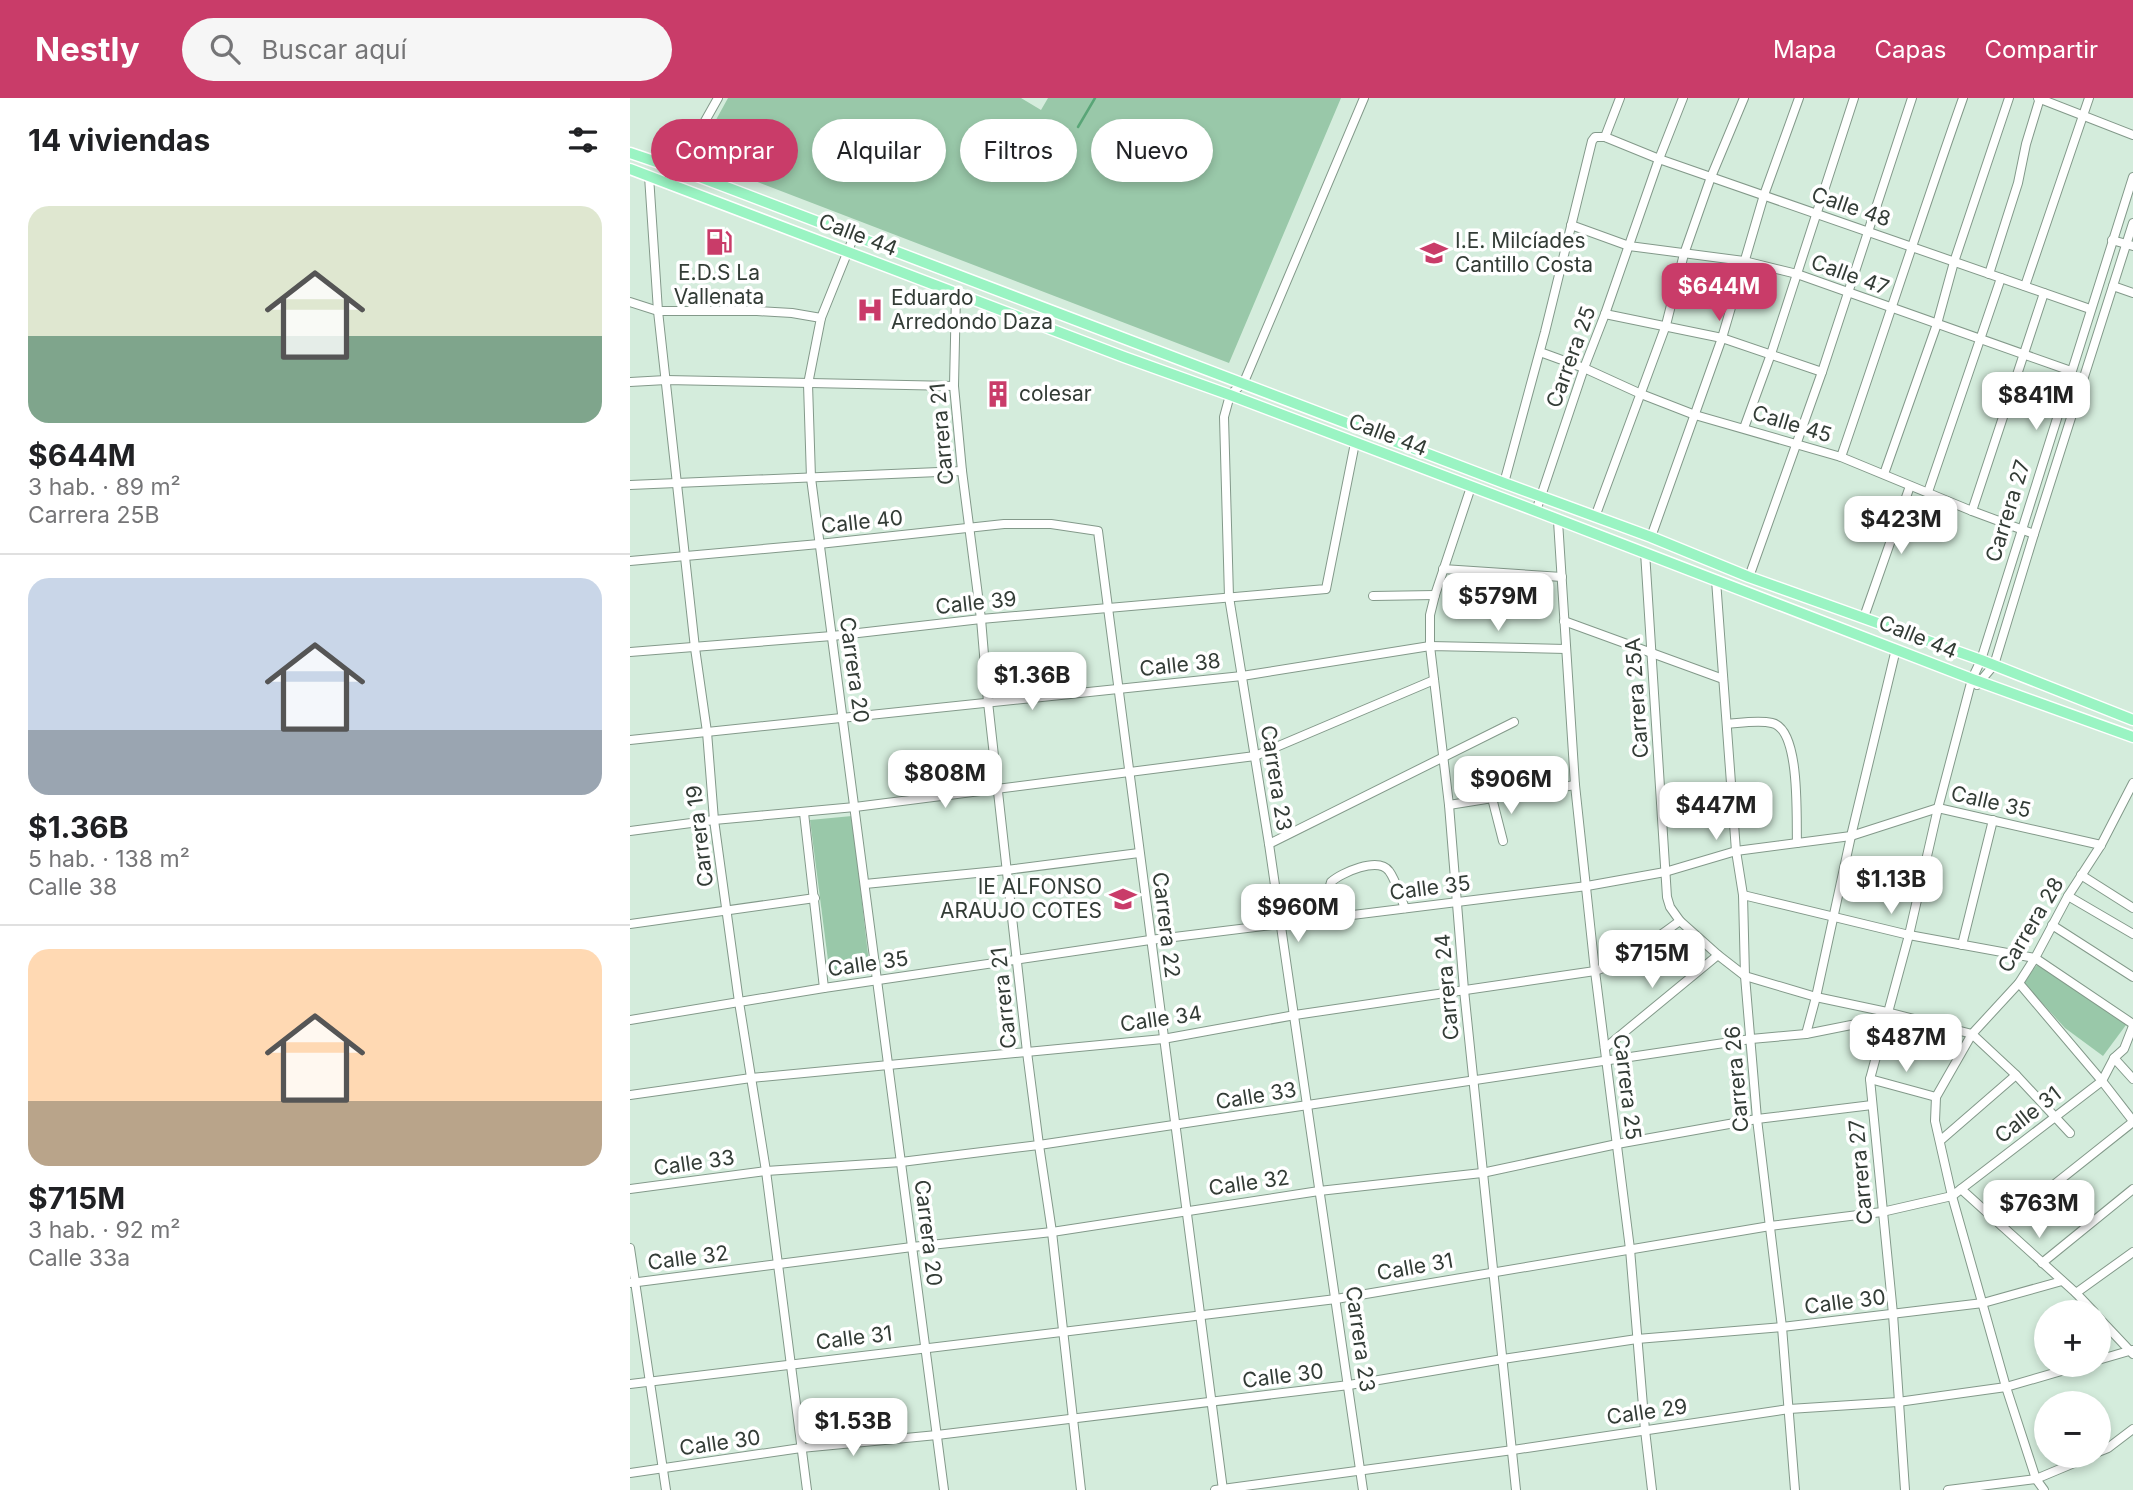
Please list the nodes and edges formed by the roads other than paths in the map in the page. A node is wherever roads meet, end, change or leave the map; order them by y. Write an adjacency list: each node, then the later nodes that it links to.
1 (718, 98): 15 (street)
2 (1364, 98): 69 (street)
3 (1620, 98): 17 (street)
4 (1672, 98): 13 (street)
5 (1744, 98): 23 (street)
6 (1800, 98): 28 (street)
7 (1854, 98): 29 (street)
8 (1912, 98): 32 (street)
9 (1963, 98): 37 (street)
10 (2009, 98): 41 (street)
11 (2039, 98): 14 (street); 43 (street)
12 (2089, 98): 14 (street)
13 (1683, 99): 19 (street, Carrera 25)
14 (2084, 117): 16 (street); 45 (street)
15 (706, 119)
16 (2133, 135)
17 (1603, 137): 19 (street, Calle 48); 31 (street)
18 (630, 153): 20 (main road, Calle 44)
19 (1659, 159): 23 (street, Calle 48); 36 (street, Carrera 25)
20 (651, 160)
21 (630, 169): 22 (main road, Calle 44)
22 (649, 176): 27 (main road, Calle 44); 54 (street, Carrera 19)
23 (1710, 177): 28 (street, Calle 48); 39 (street)
24 (2133, 177): 34 (street, Carrera 27)
25 (676, 182): 27 (street)
26 (712, 182): 33 (main road, Calle 44)
27 (675, 185): 38 (main road, Calle 44)
28 (1764, 195): 29 (street, Calle 48); 40 (street)
29 (1817, 214): 32 (street, Calle 48); 42 (street)
30 (2133, 223): 35 (street, Carrera 27)
31 (1571, 225): 36 (street, Calle 47); 61 (street)
32 (1868, 232): 37 (street, Calle 48); 48 (street)
33 (854, 236): 38 (street, Carrera 20); 69 (main road, Calle 44)
34 (2112, 240): 35 (street); 53 (street, Carrera 27)
35 (2130, 245): 46 (street, Carrera 27)
36 (1629, 246): 39 (street, Calle 47); 55 (street, Carrera 25)
37 (1910, 246): 41 (street, Calle 48); 52 (street)
38 (848, 251): 47 (main road, Calle 44); 56 (street, Carrera 20)
39 (1684, 254): 40 (street, Calle 47); 58 (street)
40 (1744, 261): 42 (street, Calle 47); 59 (street)
41 (1954, 262): 43 (street, Calle 48); 57 (street)
42 (1797, 274): 48 (street, Calle 47); 62 (street)
43 (1989, 274): 44 (street, Calle 48)
44 (2001, 278): 45 (street, Calle 48); 60 (street)
45 (2025, 286): 49 (street, Calle 48)
46 (2113, 286): 50 (street); 96 (street, Carrera 27)
47 (956, 293): 71 (street, Carrera 21); 73 (main road, Calle 44)
48 (1847, 293): 52 (street, Calle 47); 66 (street)
49 (2044, 293): 53 (street, Calle 48); 63 (street)
50 (2133, 293)
51 (630, 302): 54 (street)
52 (1892, 308): 57 (street, Calle 47); 78 (street)
53 (2090, 309): 65 (street, Carrera 27)
54 (658, 311): 56 (street); 67 (street, Carrera 19)
55 (1605, 314): 58 (street); 64 (street, Carrera 25)
56 (821, 318): 70 (street, Carrera 20)
57 (1937, 324): 60 (street, Calle 47); 80 (street)
58 (1666, 325): 59 (street); 72 (street)
59 (1722, 338): 62 (street); 74 (street)
60 (1981, 339): 63 (street, Calle 47); 87 (street)
61 (1540, 352): 64 (street, Calle 45); 82 (street)
62 (1771, 354): 66 (street); 75 (street)
63 (2024, 354): 65 (street, Calle 47); 90 (street)
64 (1584, 368): 72 (street, Calle 45); 88 (street, Carrera 25)
65 (2071, 371): 94 (street, Carrera 27)
66 (1822, 372): 77 (street)
67 (666, 380): 68 (street); 70 (street); 83 (street, Carrera 19)
68 (630, 382)
69 (1244, 382): 73 (street); 82 (main road, Calle 44)
70 (808, 384): 71 (street); 81 (street, Carrera 20)
71 (954, 386): 79 (street, Carrera 21)
72 (1641, 394): 74 (street, Calle 45); 91 (street)
73 (1230, 395): 76 (main road, Calle 44); 108 (street, Carrera 23)
74 (1695, 415): 75 (street, Calle 45); 97 (street)
75 (1744, 428): 77 (street, Calle 45)
76 (1354, 443): 86 (main road, Calle 44); 108 (street, Calle 39)
77 (1797, 444): 78 (street, Calle 45); 104 (street)
78 (1840, 457): 80 (street, Calle 45)
79 (962, 471): 81 (street); 93 (street, Carrera 21)
80 (1884, 474): 85 (street, Calle 45)
81 (811, 478): 83 (street); 98 (street, Carrera 20)
82 (1504, 483): 88 (main road, Calle 44)
83 (678, 484): 84 (street); 100 (street, Carrera 19)
84 (630, 485)
85 (1910, 486): 87 (street, Calle 45); 110 (street)
86 (1471, 487): 89 (main road, Calle 44); 102 (street, Carrera 24)
87 (1928, 492): 90 (street, Calle 45)
88 (1541, 495): 89 (street, Carrera 25); 91 (main road, Calle 44)
89 (1536, 511): 92 (main road, Calle 44)
90 (1972, 511): 94 (street, Calle 45)
91 (1595, 517): 97 (main road, Calle 44)
92 (1558, 521): 99 (main road, Calle 44); 103 (street, Carrera 25)
93 (970, 528): 95 (street, Calle 40); 98 (street, Calle 40); 111 (street, Carrera 21)
94 (2021, 529): 96 (street, Calle 45); 120 (street, Carrera 27)
95 (1098, 531): 109 (street, Carrera 22)
96 (2034, 534): 121 (street, Carrera 27)
97 (1651, 537): 104 (main road, Calle 44)
98 (820, 544): 100 (street, Calle 40); 113 (street, Carrera 20)
99 (1645, 552): 105 (main road, Calle 44); 119 (street, Carrera 25A)
100 (687, 557): 101 (street, Calle 40); 115 (street, Carrera 19)
101 (630, 561)
102 (1443, 569): 103 (street); 106 (street, Carrera 24)
103 (1562, 577): 112 (street, Carrera 25)
104 (1749, 577): 110 (main road, Calle 44)
105 (1716, 580): 117 (main road, Calle 44); 123 (street, Carrera 26)
106 (1435, 595): 107 (street); 114 (street, Carrera 24)
107 (1373, 596)
108 (1229, 597): 109 (street, Calle 39); 122 (street, Carrera 23)
109 (1107, 608): 111 (street, Calle 39); 126 (street, Carrera 22)
110 (1864, 617): 120 (main road, Calle 44)
111 (981, 619): 113 (street, Calle 39); 127 (street, Carrera 21)
112 (1564, 621): 116 (street, Carrera 25); 119 (street)
113 (832, 636): 115 (street, Calle 39); 128 (street, Carrera 20)
114 (1430, 646): 116 (street, Calle 38); 122 (street, Calle 38); 124 (street, Carrera 24)
115 (695, 648): 118 (street, Calle 39); 132 (street, Carrera 19)
116 (1566, 649): 139 (street, Carrera 25)
117 (1896, 649): 125 (main road, Calle 44); 149 (street)
118 (630, 652)
119 (1653, 653): 123 (street); 157 (street, Carrera 25A)
120 (1981, 660): 121 (main road, Calle 44); 125 (street, Carrera 27)
121 (1994, 665): 125 (street, Carrera 27); 129 (main road, Calle 44)
122 (1242, 676): 126 (street, Calle 38); 135 (street, Carrera 23)
123 (1723, 679): 131 (street, Carrera 26)
124 (1434, 680): 135 (street); 136 (street, Carrera 24)
125 (1976, 680): 133 (main road, Calle 44); 144 (street, Carrera 27)
126 (1117, 689): 127 (street, Calle 38); 137 (street, Carrera 22)
127 (988, 702): 128 (street, Calle 38); 140 (street, Carrera 21)
128 (844, 717): 132 (street, Calle 38); 143 (street, Carrera 20)
129 (2133, 720)
130 (1514, 722): 136 (street)
131 (1727, 723): 151 (street); 154 (street, Carrera 26)
132 (707, 732): 134 (street, Calle 38); 146 (street, Carrera 19)
133 (2133, 737)
134 (630, 740)
135 (1255, 756): 137 (street); 152 (street, Carrera 23)
136 (1444, 758): 142 (street, Carrera 24); 152 (street)
137 (1128, 772): 140 (street); 155 (street, Carrera 22)
138 (2133, 783): 153 (street, Carrera 28)
139 (1575, 785): 141 (street); 160 (street, Carrera 25)
140 (999, 789): 143 (street); 156 (street, Carrera 21)
141 (1492, 798): 142 (street); 150 (street)
142 (1449, 805): 164 (street, Carrera 24)
143 (855, 807): 145 (street); 159 (street, Carrera 20)
144 (1938, 808): 147 (street, Calle 35); 149 (street, Calle 35); 175 (street, Carrera 27)
145 (804, 813): 146 (street); 163 (street)
146 (714, 820): 148 (street); 167 (street, Carrera 19)
147 (1993, 820): 153 (street, Calle 35); 177 (street)
148 (630, 831)
149 (1851, 836): 151 (street, Calle 35); 168 (street)
150 (1503, 841)
151 (1797, 843): 154 (street, Calle 35)
152 (1269, 844): 171 (street, Carrera 23)
153 (2101, 845): 158 (street, Carrera 28)
154 (1736, 851): 157 (street, Calle 35); 161 (street, Carrera 26)
155 (1139, 853): 156 (street); 176 (street, Carrera 22)
156 (1007, 870): 159 (street); 180 (street, Carrera 21)
157 (1665, 872): 160 (street, Calle 35); 170 (street, Carrera 25A)
158 (2081, 875): 162 (street, Carrera 28); 166 (street)
159 (865, 884): 184 (street, Carrera 20)
160 (1587, 887): 164 (street, Calle 35); 181 (street, Carrera 25)
161 (1743, 895): 168 (street); 182 (street, Carrera 26)
162 (2068, 896): 173 (street, Carrera 28); 174 (street)
163 (815, 898): 167 (street); 186 (street)
164 (1456, 902): 165 (street, Calle 35); 187 (street, Carrera 24)
165 (1405, 908): 169 (street, Calle 35); 169 (street)
166 (2133, 908)
167 (726, 911): 172 (street); 189 (street, Carrera 19)
168 (1833, 916): 175 (street); 188 (street)
169 (1327, 918): 171 (street, Calle 35)
170 (1680, 921): 178 (street, Carrera 25A); 181 (street, Calle 34)
171 (1281, 922): 176 (street, Calle 35); 190 (street, Carrera 23)
172 (630, 924)
173 (2052, 925): 179 (street, Carrera 28); 183 (street)
174 (2133, 934)
175 (1909, 935): 177 (street); 191 (street, Carrera 27)
176 (1150, 940): 180 (street, Calle 35); 196 (street, Carrera 22)
177 (1962, 945): 179 (street)
178 (1718, 955): 182 (street, Carrera 25A); 198 (street)
179 (2035, 958): 185 (street, Carrera 28); 193 (street)
180 (1017, 960): 184 (street, Calle 35); 200 (street, Carrera 21)
181 (1595, 971): 187 (street, Calle 34); 198 (street, Carrera 25)
182 (1745, 976): 188 (street); 197 (street, Carrera 26)
183 (2133, 977)
184 (878, 981): 186 (street, Calle 35); 204 (street, Carrera 20)
185 (2019, 983): 195 (street, Carrera 28); 210 (street)
186 (824, 988): 189 (street, Calle 35)
187 (1464, 990): 190 (street, Calle 34); 209 (street, Carrera 24)
188 (1816, 997): 191 (street); 194 (street)
189 (739, 1002): 192 (street, Calle 35); 206 (street, Carrera 19)
190 (1295, 1015): 196 (street, Calle 34); 214 (street, Carrera 23)
191 (1886, 1015): 194 (street, Calle 33); 195 (street, Calle 33); 207 (street, Carrera 27)
192 (630, 1020)
193 (2133, 1025): 199 (street, Calle 31)
194 (1805, 1034): 197 (street, Calle 33)
195 (1972, 1034): 205 (street); 212 (street, Carrera 28)
196 (1163, 1039): 200 (street, Calle 34); 218 (street, Carrera 22)
197 (1751, 1039): 203 (street, Calle 33); 216 (street, Carrera 26)
198 (1605, 1048): 203 (street, Carrera 25)
199 (2124, 1049): 201 (street); 202 (street, Calle 31)
200 (1027, 1052): 204 (street, Calle 34); 222 (street, Carrera 21)
201 (2133, 1054)
202 (2114, 1058): 208 (street); 210 (street, Calle 31)
203 (1607, 1060): 209 (street, Calle 33); 221 (street, Carrera 25)
204 (889, 1065): 206 (street, Calle 34); 223 (street, Carrera 20)
205 (2016, 1075): 215 (street); 220 (street)
206 (751, 1079): 211 (street, Calle 34); 224 (street, Carrera 19)
207 (1870, 1079): 212 (street); 213 (street, Carrera 27)
208 (2133, 1079)
209 (1474, 1080): 214 (street, Calle 33); 225 (street, Carrera 24)
210 (2102, 1081): 215 (street, Calle 31); 217 (street)
211 (630, 1095)
212 (1936, 1097): 220 (street)
213 (1872, 1105): 216 (street, Calle 32); 232 (street, Carrera 27)
214 (1307, 1106): 218 (street, Calle 33); 229 (street, Carrera 23)
215 (2056, 1116): 219 (street); 227 (street, Calle 31)
216 (1757, 1119): 221 (street, Calle 32); 233 (street, Carrera 26)
217 (2133, 1122): 234 (street)
218 (1175, 1126): 222 (street, Calle 33); 231 (street, Carrera 22)
219 (2070, 1133)
220 (1941, 1140): 230 (street)
221 (1617, 1144): 225 (street, Calle 32); 238 (street, Carrera 25)
222 (1039, 1145): 223 (street, Calle 33); 235 (street, Carrera 21)
223 (901, 1162): 224 (street, Calle 33); 236 (street, Carrera 20)
224 (766, 1171): 226 (street, Calle 33); 241 (street, Carrera 19)
225 (1482, 1173): 229 (street, Calle 32); 242 (street, Carrera 24)
226 (630, 1189)
227 (1961, 1189): 230 (street, Calle 31); 234 (street)
228 (2133, 1189): 240 (street)
229 (1319, 1191): 231 (street, Calle 32); 246 (street, Carrera 23)
230 (1952, 1196): 232 (street, Calle 31); 248 (street)
231 (1186, 1210): 235 (street, Calle 32); 250 (street, Carrera 22)
232 (1882, 1212): 233 (street, Calle 31); 249 (street, Carrera 27)
233 (1770, 1226): 238 (street, Calle 31); 251 (street, Carrera 26)
234 (2002, 1226): 240 (street)
235 (1052, 1232): 236 (street, Calle 32); 253 (street, Carrera 21)
236 (912, 1247): 241 (street, Calle 32); 255 (street, Carrera 20)
237 (630, 1248): 244 (street)
238 (1630, 1249): 242 (street, Calle 31); 254 (street, Carrera 25)
239 (2133, 1252): 245 (street)
240 (2042, 1263): 243 (street)
241 (778, 1264): 244 (street, Calle 32); 259 (street, Carrera 19)
242 (1492, 1271): 246 (street, Calle 31); 258 (street, Carrera 24)
243 (2062, 1281): 245 (street); 248 (street, Calle 30)
244 (633, 1282): 261 (street)
245 (2076, 1293): 247 (street)
246 (1336, 1299): 250 (street, Calle 31); 263 (street, Carrera 23)
247 (2083, 1300)
248 (1983, 1303): 249 (street, Calle 30); 264 (street)
249 (1892, 1314): 251 (street, Calle 30); 266 (street, Carrera 27)
250 (1199, 1315): 253 (street, Calle 31); 265 (street, Carrera 22)
251 (1782, 1327): 254 (street, Calle 30); 267 (street, Carrera 26)
252 (2111, 1330): 256 (street)
253 (1062, 1331): 255 (street, Calle 31); 268 (street, Carrera 21)
254 (1637, 1339): 258 (street, Calle 30); 270 (street, Carrera 25)
255 (925, 1348): 259 (street, Calle 31); 271 (street, Carrera 20)
256 (2132, 1351): 257 (street)
257 (2111, 1357)
258 (1503, 1359): 263 (street, Calle 30); 274 (street, Carrera 24)
259 (790, 1363): 261 (street, Calle 31); 273 (street, Carrera 19)
260 (2041, 1377): 264 (street, Calle 29)
261 (650, 1381): 262 (street, Calle 31); 275 (street)
262 (630, 1384)
263 (1349, 1385): 265 (street, Calle 30); 277 (street, Carrera 23)
264 (2006, 1387): 266 (street, Calle 29); 279 (street)
265 (1211, 1402): 268 (street, Calle 30); 284 (street, Carrera 22)
266 (1898, 1402): 267 (street, Calle 29); 289 (street, Carrera 27)
267 (1789, 1409): 270 (street, Calle 29); 288 (street, Carrera 26)
268 (1073, 1418): 271 (street, Calle 30); 283 (street, Carrera 21)
269 (2133, 1429): 272 (street)
270 (1645, 1430): 274 (street, Calle 29); 287 (street, Carrera 25)
271 (937, 1435): 273 (street, Calle 30); 282 (street, Carrera 20)
272 (2111, 1446)
273 (801, 1448): 275 (street, Calle 30); 281 (street, Carrera 19)
274 (1513, 1450): 277 (street, Calle 29); 286 (street, Carrera 24)
275 (662, 1468): 278 (street, Calle 30); 280 (street)
276 (2062, 1468): 279 (street)
277 (1361, 1471): 284 (street, Calle 29); 285 (street, Carrera 23)
278 (630, 1473)
279 (2036, 1479): 290 (street); 291 (street)
280 (666, 1490)
281 (807, 1490)
282 (944, 1490)
283 (1081, 1490)
284 (1220, 1490)
285 (1363, 1490)
286 (1516, 1490)
287 (1652, 1490)
288 (1795, 1490)
289 (1905, 1490)
290 (1948, 1490)
291 (2044, 1490)

